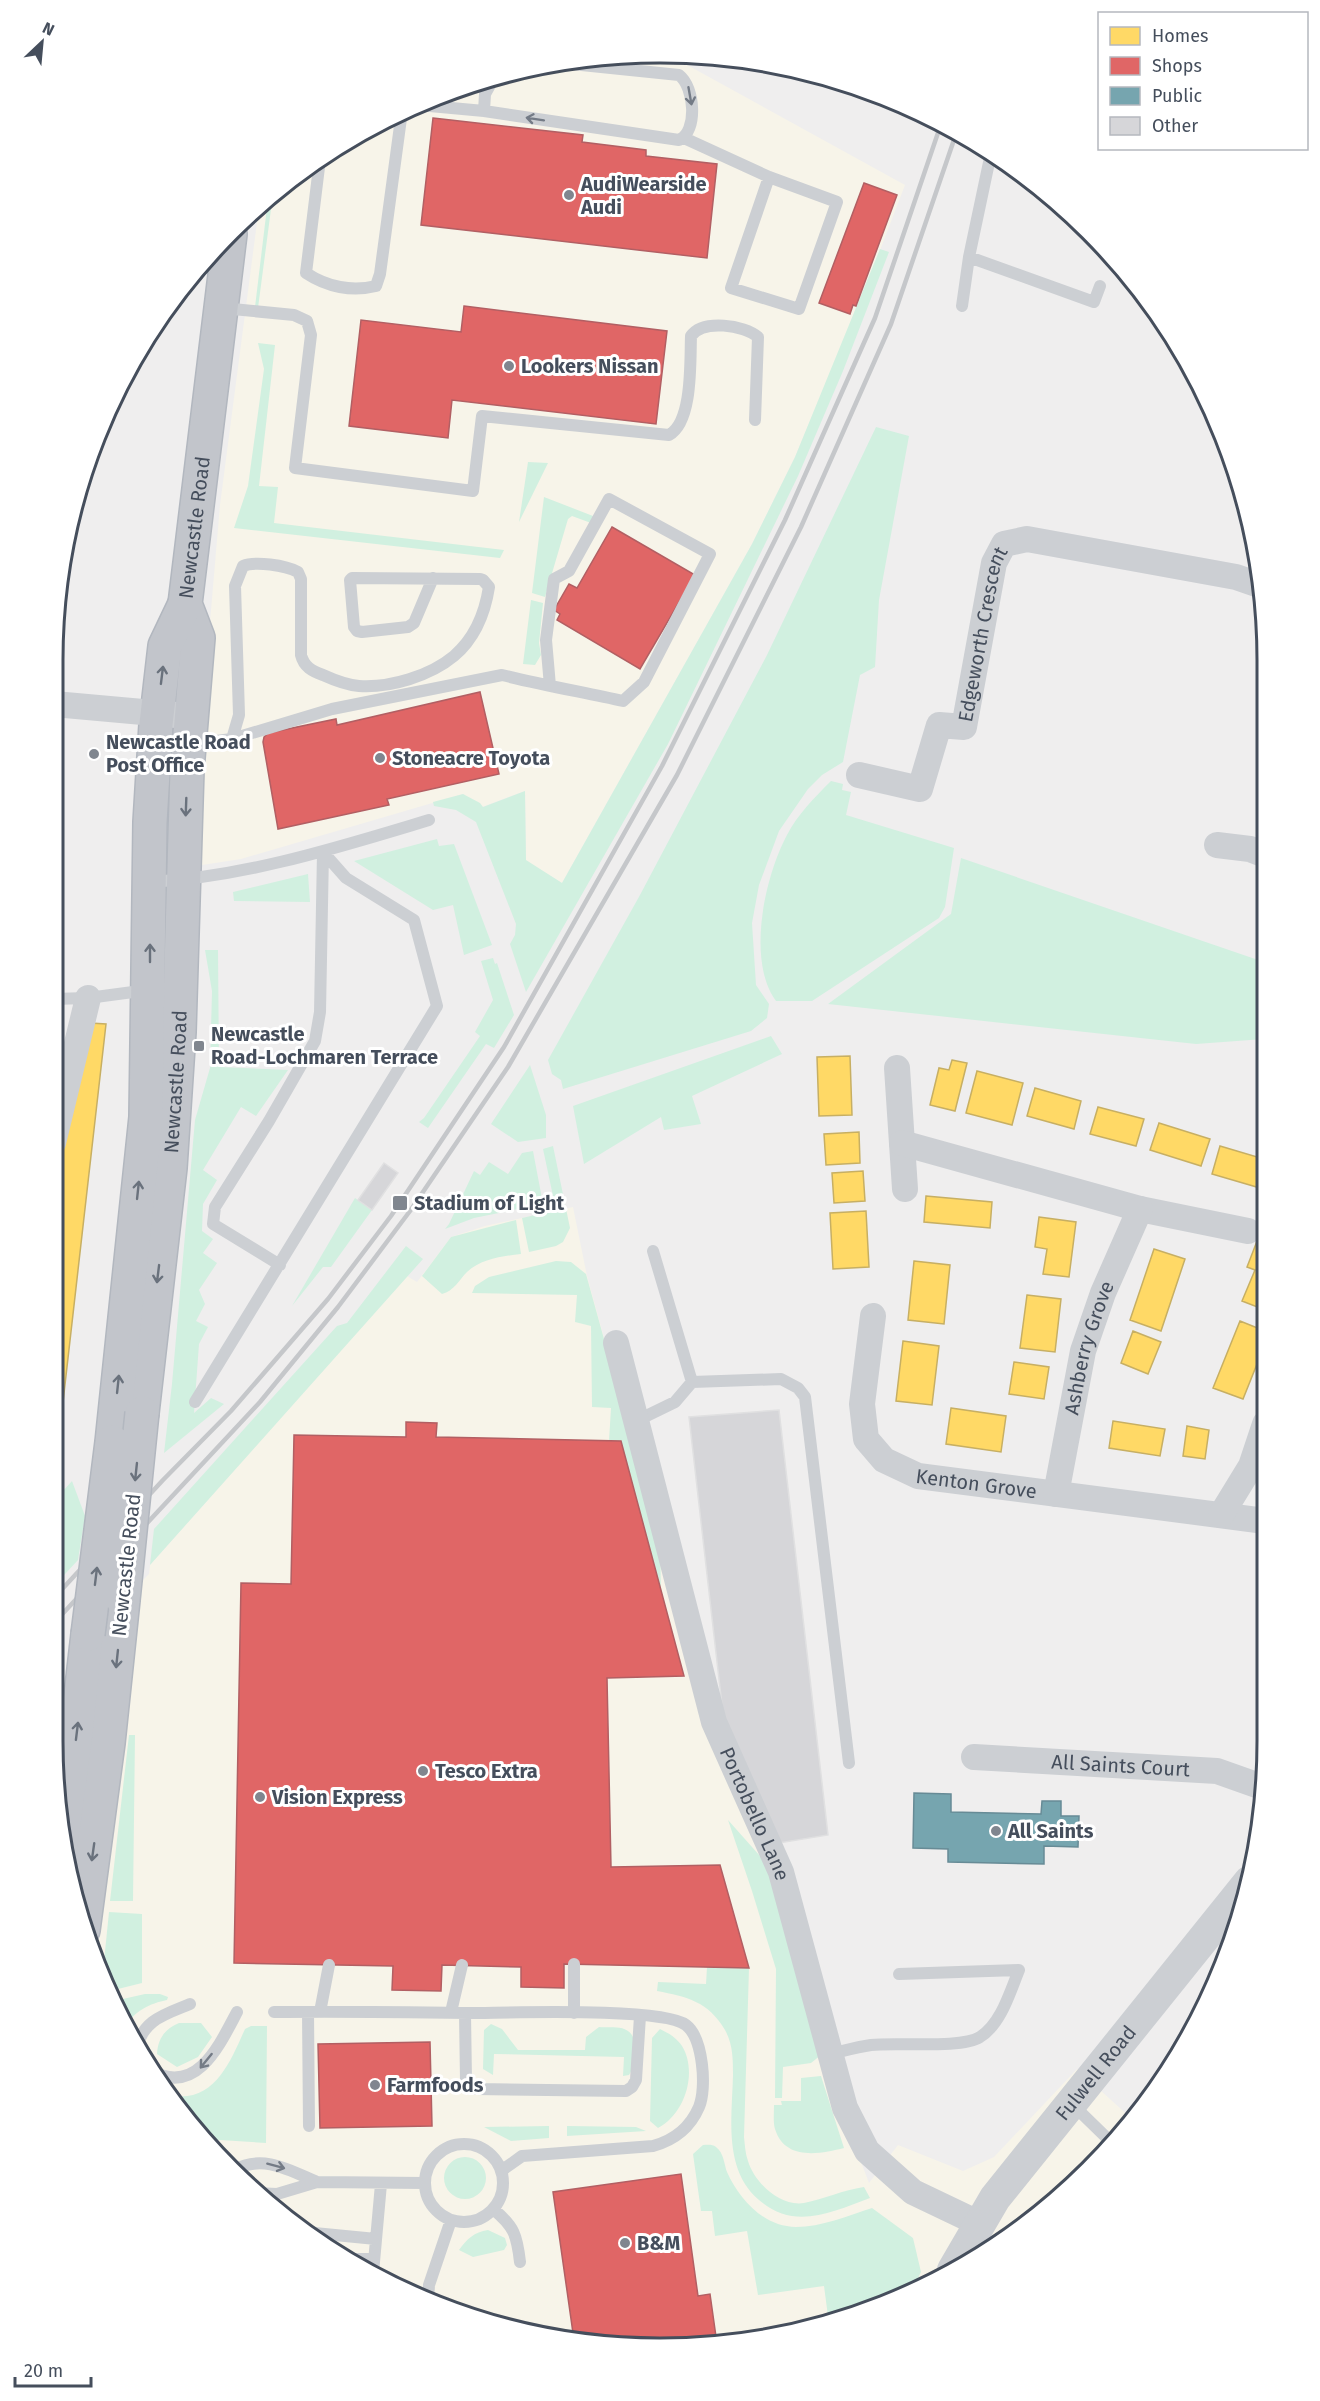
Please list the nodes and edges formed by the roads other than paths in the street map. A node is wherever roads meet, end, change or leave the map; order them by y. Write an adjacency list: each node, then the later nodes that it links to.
1 (596, 67): 6 (lane, one-way to 6)
2 (488, 88): 4 (lane)
3 (436, 107): 4 (lane)
4 (484, 111): 6 (lane, one-way to 4)
5 (400, 123): 8 (lane)
6 (684, 138): 9 (lane)
7 (989, 162): 11 (lane)
8 (319, 171)
9 (769, 177): 9 (lane)
10 (228, 248): 14 (highway, Newcastle Road)
11 (969, 257): 12 (lane); 13 (lane)
12 (1100, 286)
13 (962, 306)
14 (221, 308): 15 (lane); 20 (highway, Newcastle Road)
15 (755, 420)
16 (433, 578): 16 (lane); 21 (lane)
17 (1252, 583): 22 (street, Edgeworth Crescent)
18 (550, 686): 18 (lane); 21 (lane)
19 (63, 706): 20 (street)
20 (173, 735): 21 (lane); 27 (highway, Newcastle Road, one-way to 27); 28 (highway)
21 (232, 739)
22 (859, 775)
23 (429, 820): 25 (lane)
24 (1217, 845): 26 (street)
25 (323, 852): 27 (lane); 39 (lane); 39 (lane)
26 (1257, 852)
27 (184, 880): 28 (lane); 54 (highway, Newcastle Road, one-way to 54, bridge)
28 (150, 882): 29 (highway, one-way to 28)
29 (149, 989): 30 (lane); 52 (highway, one-way to 29, bridge)
30 (88, 998): 31 (lane); 33 (street)
31 (63, 999)
32 (897, 1068): 34 (street)
33 (63, 1102)
34 (902, 1143): 35 (street); 36 (street)
35 (905, 1189)
36 (1140, 1209): 37 (street); 46 (street, Ashberry Grove)
37 (1248, 1231)
38 (653, 1251): 42 (lane)
39 (280, 1265): 43 (lane)
40 (873, 1316): 46 (street, Kenton Grove)
41 (616, 1343): 44 (street, Portobello Lane)
42 (692, 1383): 44 (lane); 50 (lane)
43 (195, 1402)
44 (636, 1421): 68 (street, Portobello Lane)
45 (1257, 1448): 47 (street)
46 (1056, 1494): 47 (street, Kenton Grove)
47 (1221, 1515): 48 (street, Kenton Grove)
48 (1257, 1520)
49 (974, 1757): 51 (street, All Saints Court)
50 (849, 1762)
51 (1256, 1785)
52 (67, 1813)
53 (1236, 1898): 70 (street, Fulwell Road)
54 (86, 1906)
55 (574, 1964): 65 (lane)
56 (329, 1965): 62 (lane)
57 (462, 1965): 63 (lane)
58 (899, 1974): 68 (lane)
59 (190, 2004): 67 (lane)
60 (237, 2012): 69 (lane, one-way to 69)
61 (274, 2012): 62 (lane)
62 (314, 2012): 63 (lane); 71 (lane)
63 (451, 2012): 64 (lane)
64 (465, 2013): 65 (lane); 66 (lane)
65 (574, 2013): 66 (lane)
66 (640, 2016): 74 (lane)
67 (141, 2035)
68 (830, 2054): 81 (street, Portobello Lane)
69 (166, 2076)
70 (1072, 2103): 72 (lane); 81 (street, Fulwell Road)
71 (309, 2126)
72 (1107, 2138)
73 (241, 2166): 75 (lane, one-way to 75)
74 (501, 2171): 76 (lane); 79 (lane)
75 (317, 2182): 77 (lane); 78 (lane)
76 (425, 2183): 77 (lane); 80 (lane)
77 (381, 2184): 83 (lane)
78 (271, 2194)
79 (493, 2209): 80 (lane); 87 (lane)
80 (451, 2220): 89 (lane)
81 (980, 2224): 84 (street, Fulwell Road)
82 (324, 2234): 83 (lane)
83 (376, 2239): 86 (lane)
84 (961, 2256)
85 (363, 2259): 86 (lane)
86 (374, 2259): 88 (lane)
87 (520, 2262)
88 (374, 2264)
89 (429, 2291)

